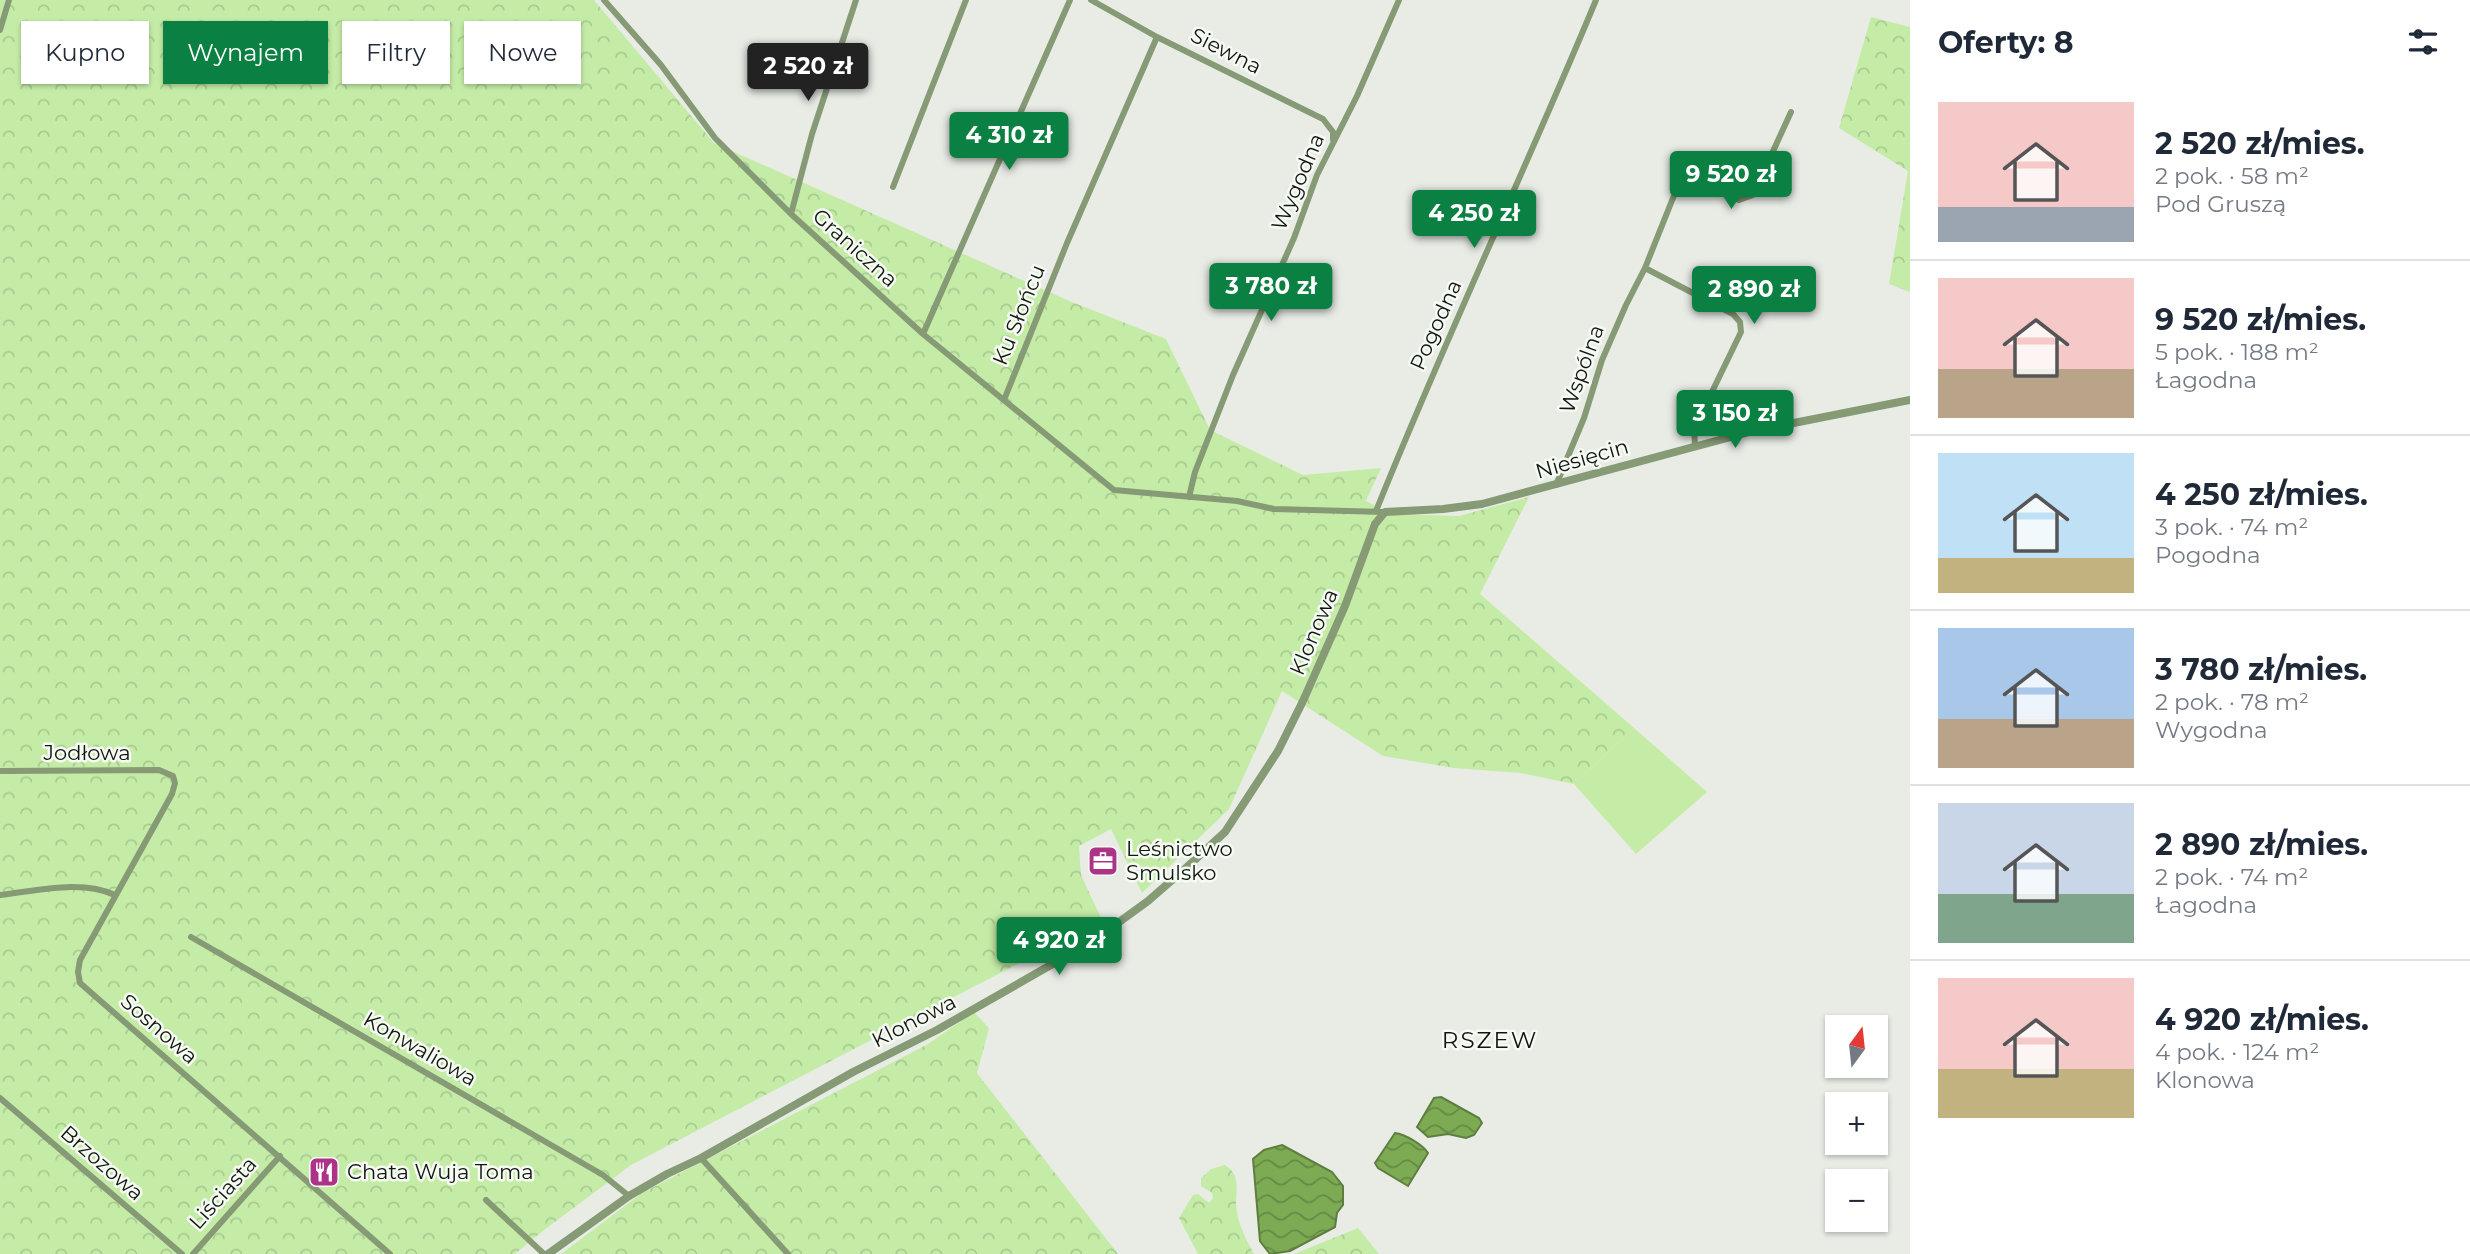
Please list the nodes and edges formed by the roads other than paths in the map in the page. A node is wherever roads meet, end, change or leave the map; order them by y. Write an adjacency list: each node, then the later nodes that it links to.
1 (9, 0): 9 (street)
2 (604, 0): 14 (street, Graniczna)
3 (856, 0): 14 (street)
4 (966, 0): 13 (street)
5 (1070, 0): 16 (street)
6 (1091, 0): 10 (street, Siewna)
7 (1399, 0): 12 (street, Wygodna)
8 (1596, 0): 22 (street, Pogodna)
9 (0, 30)
10 (1157, 37): 12 (street, Siewna); 18 (street, Ku Słońcu)
11 (1791, 112): 15 (street, Wspólna)
12 (1334, 142): 21 (street, Wygodna)
13 (893, 187)
14 (791, 214): 16 (street, Graniczna)
15 (1645, 268): 19 (street); 20 (street, Wspólna)
16 (923, 334): 18 (street, Graniczna)
17 (1910, 400): 19 (street, Niesięcin)
18 (1003, 401): 21 (street, Graniczna)
19 (1695, 445): 20 (street, Niesięcin)
20 (1556, 485): 22 (street, Niesięcin)
21 (1189, 497): 22 (street)
22 (1381, 511): 30 (street, Klonowa)
23 (0, 771): 24 (street, Jodłowa)
24 (173, 776): 26 (street, Sosnowa)
25 (0, 895): 26 (street)
26 (115, 895): 29 (street, Sosnowa)
27 (191, 937): 31 (street, Konwaliowa)
28 (0, 1098): 33 (street, Brzozowa)
29 (280, 1156): 34 (street, Liściasta); 35 (street, Sosnowa)
30 (701, 1158): 31 (street, Klonowa); 37 (street)
31 (629, 1196): 36 (street, Klonowa)
32 (486, 1200): 36 (street, Klonowa)
33 (182, 1254)
34 (193, 1254)
35 (390, 1254)
36 (546, 1254)
37 (788, 1254)

